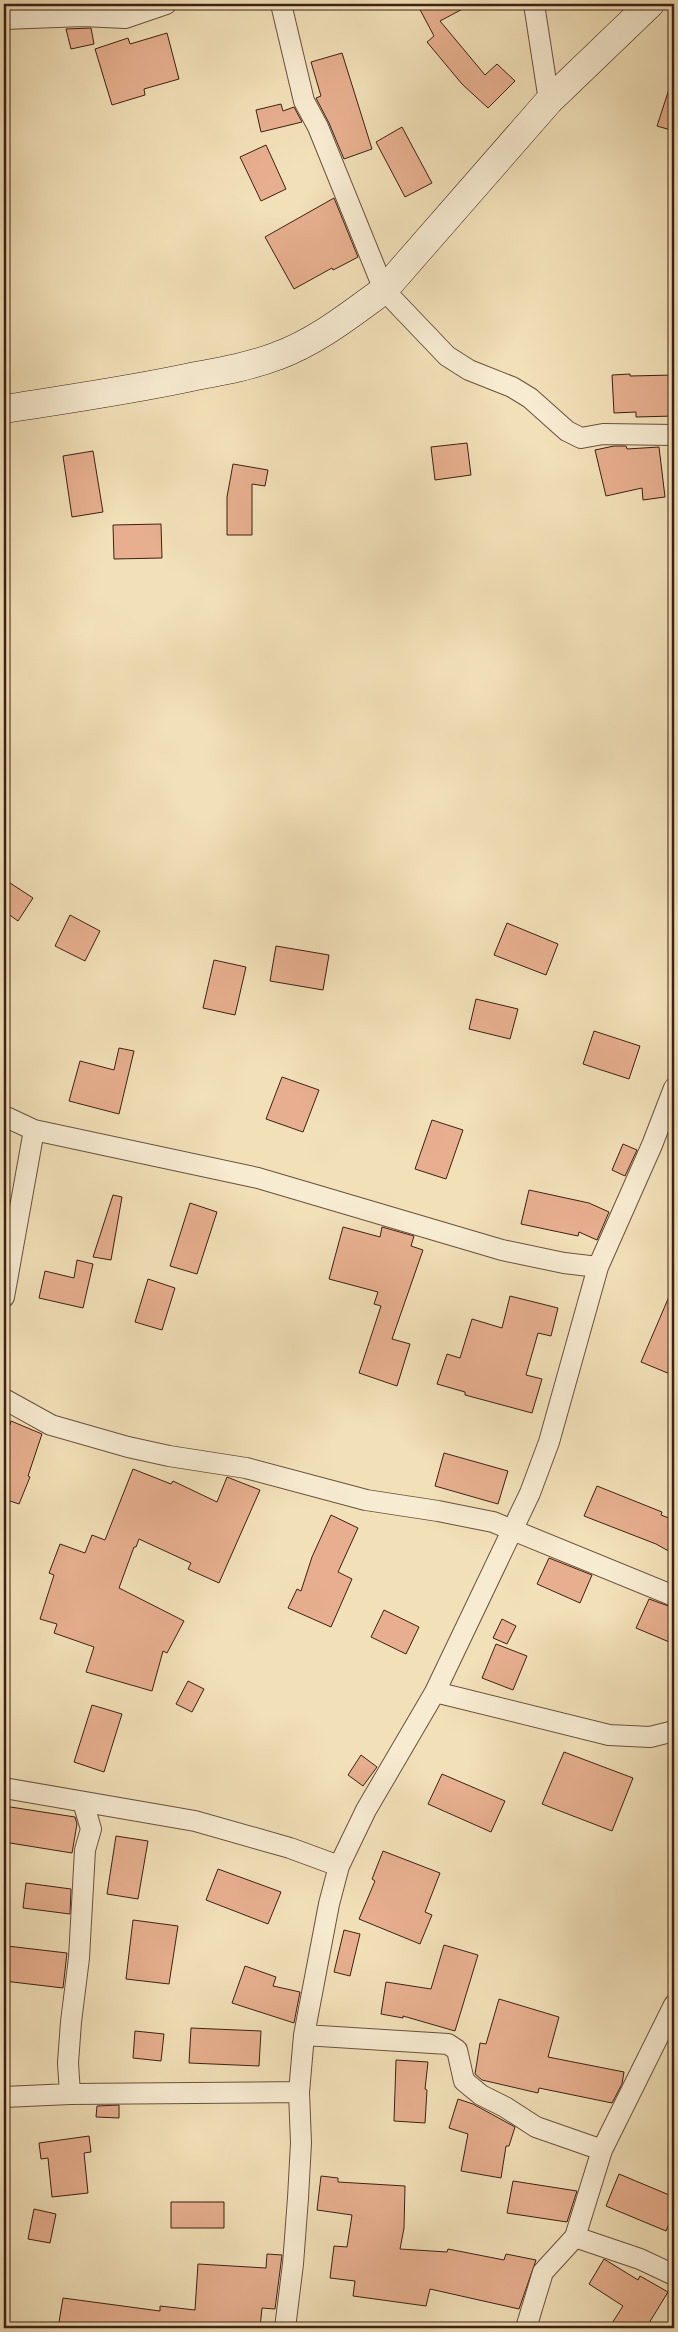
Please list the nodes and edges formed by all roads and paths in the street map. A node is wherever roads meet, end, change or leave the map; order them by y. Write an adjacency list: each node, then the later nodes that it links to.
1 (281, 4): 7 (street)
2 (534, 4): 6 (street)
3 (650, 4): 6 (street)
4 (154, 6): 5 (street)
5 (4, 19)
6 (549, 101): 7 (street)
7 (384, 290): 8 (street); 9 (street)
8 (4, 410)
9 (674, 435)
10 (674, 1088): 13 (street)
11 (4, 1116): 12 (street)
12 (34, 1130): 13 (street); 14 (street)
13 (598, 1267): 16 (street)
14 (4, 1297)
15 (4, 1399): 16 (street)
16 (512, 1529): 17 (street); 18 (street)
17 (674, 1596)
18 (435, 1692): 19 (street); 22 (street)
19 (674, 1731)
20 (4, 1788): 21 (street)
21 (83, 1802): 22 (street); 26 (street)
22 (339, 1866): 24 (street)
23 (674, 2005): 28 (street)
24 (304, 2035): 25 (street); 28 (street)
25 (299, 2092): 26 (street); 31 (street)
26 (70, 2094): 27 (street)
27 (4, 2097)
28 (602, 2150): 29 (street)
29 (575, 2236): 30 (street); 32 (street)
30 (674, 2275)
31 (285, 2328)
32 (526, 2328)

